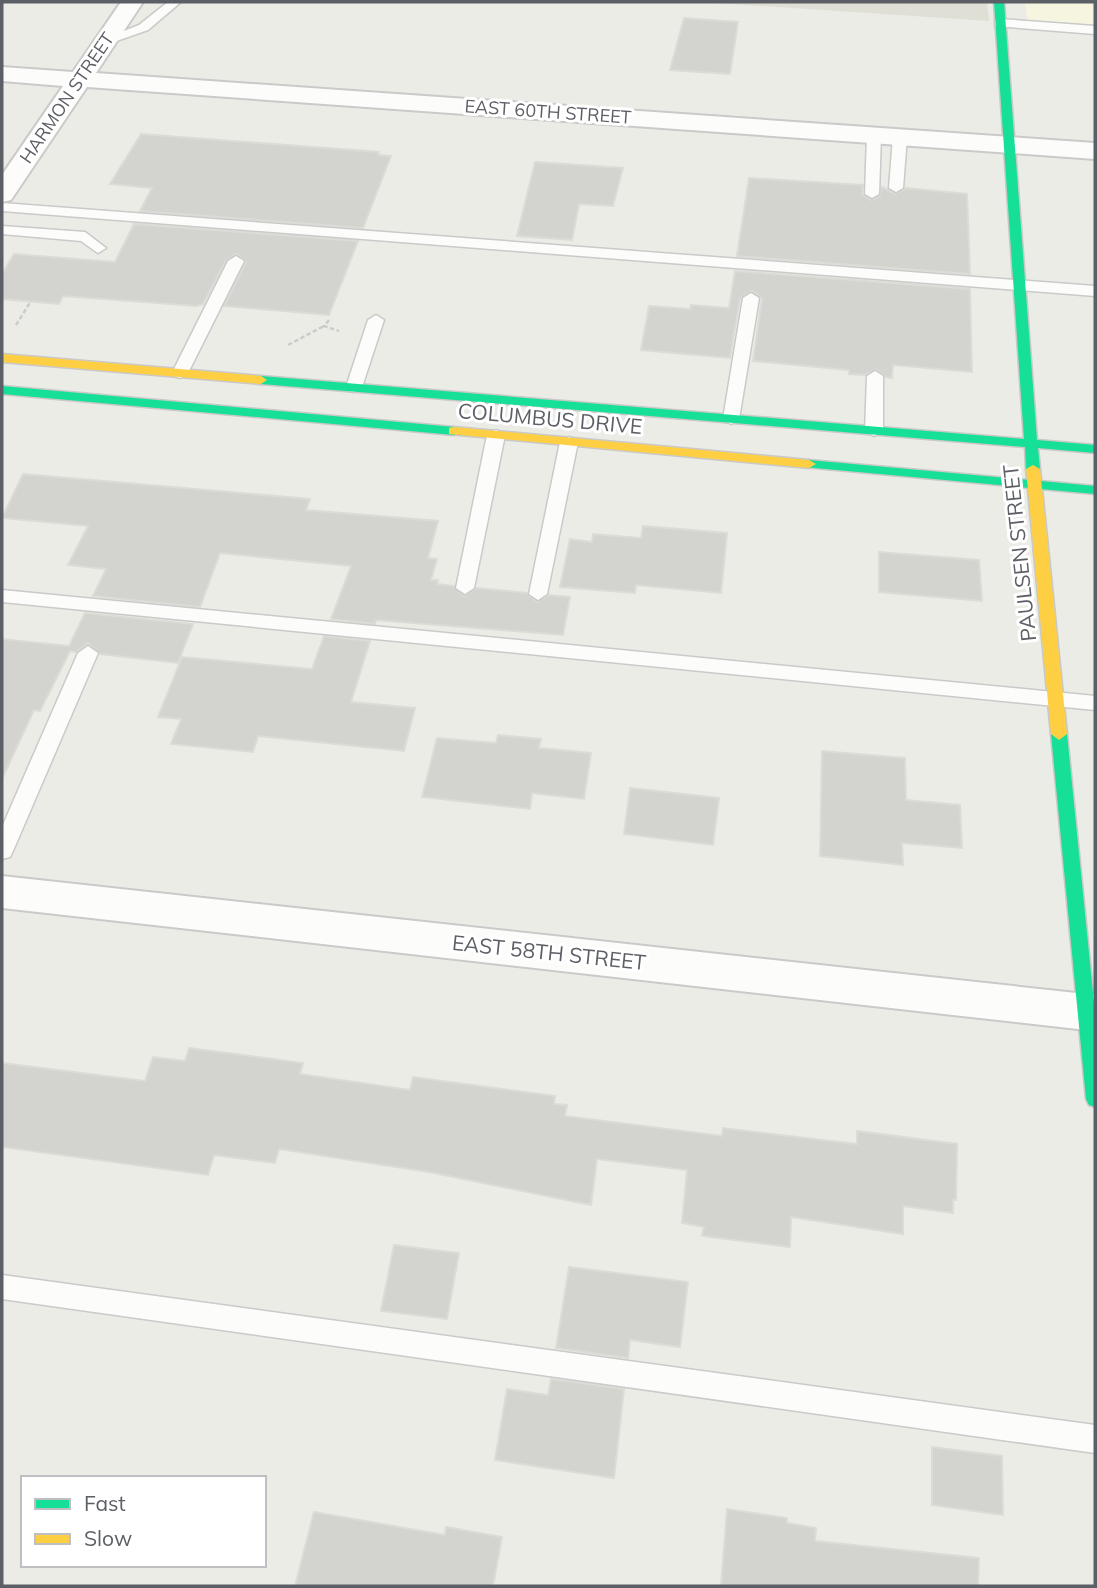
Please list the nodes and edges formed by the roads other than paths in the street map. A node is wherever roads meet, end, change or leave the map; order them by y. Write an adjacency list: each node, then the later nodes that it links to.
1 (132, 2): 6 (street, HARMON STREET)
2 (175, 2): 6 (lane)
3 (999, 2): 4 (street, PAULSEN STREET)
4 (1000, 23): 5 (lane); 11 (street, PAULSEN STREET)
5 (1095, 30)
6 (105, 41): 8 (street, HARMON STREET)
7 (2, 74): 8 (street, EAST 60TH STREET)
8 (79, 79): 9 (street, EAST 60TH STREET); 14 (street, HARMON STREET)
9 (874, 135): 10 (street, EAST 60TH STREET); 15 (lane)
10 (900, 137): 11 (street, EAST 60TH STREET); 13 (lane)
11 (1009, 145): 12 (street, EAST 60TH STREET); 20 (street, PAULSEN STREET)
12 (1095, 151)
13 (896, 188)
14 (2, 194)
15 (872, 194)
16 (2, 207): 20 (lane)
17 (2, 230): 18 (lane)
18 (98, 248)
19 (236, 261): 25 (lane)
20 (1019, 285): 21 (lane); 33 (street, PAULSEN STREET)
21 (1095, 291)
22 (751, 298): 29 (lane)
23 (376, 320): 27 (lane)
24 (2, 358): 25 (street, COLUMBUS DRIVE)
25 (180, 373): 27 (street, COLUMBUS DRIVE)
26 (875, 376): 30 (lane)
27 (355, 387): 29 (street, COLUMBUS DRIVE)
28 (2, 390): 31 (street, COLUMBUS DRIVE)
29 (731, 419): 30 (street, COLUMBUS DRIVE)
30 (874, 431): 33 (street, COLUMBUS DRIVE)
31 (496, 435): 32 (street, COLUMBUS DRIVE); 37 (lane)
32 (569, 442): 35 (street, COLUMBUS DRIVE); 38 (lane)
33 (1031, 444): 34 (street, COLUMBUS DRIVE); 35 (street, PAULSEN STREET)
34 (1095, 449)
35 (1034, 484): 36 (street, COLUMBUS DRIVE); 41 (street, PAULSEN STREET)
36 (1095, 489)
37 (465, 588)
38 (538, 594)
39 (2, 596): 41 (lane)
40 (88, 653): 43 (lane)
41 (1056, 699): 42 (lane); 45 (street, PAULSEN STREET)
42 (1095, 703)
43 (2, 852)
44 (2, 892): 45 (street, EAST 58TH STREET)
45 (1092, 1013): 46 (street, PAULSEN STREET)
46 (1095, 1099)
47 (2, 1287): 48 (lane)
48 (1095, 1439)

